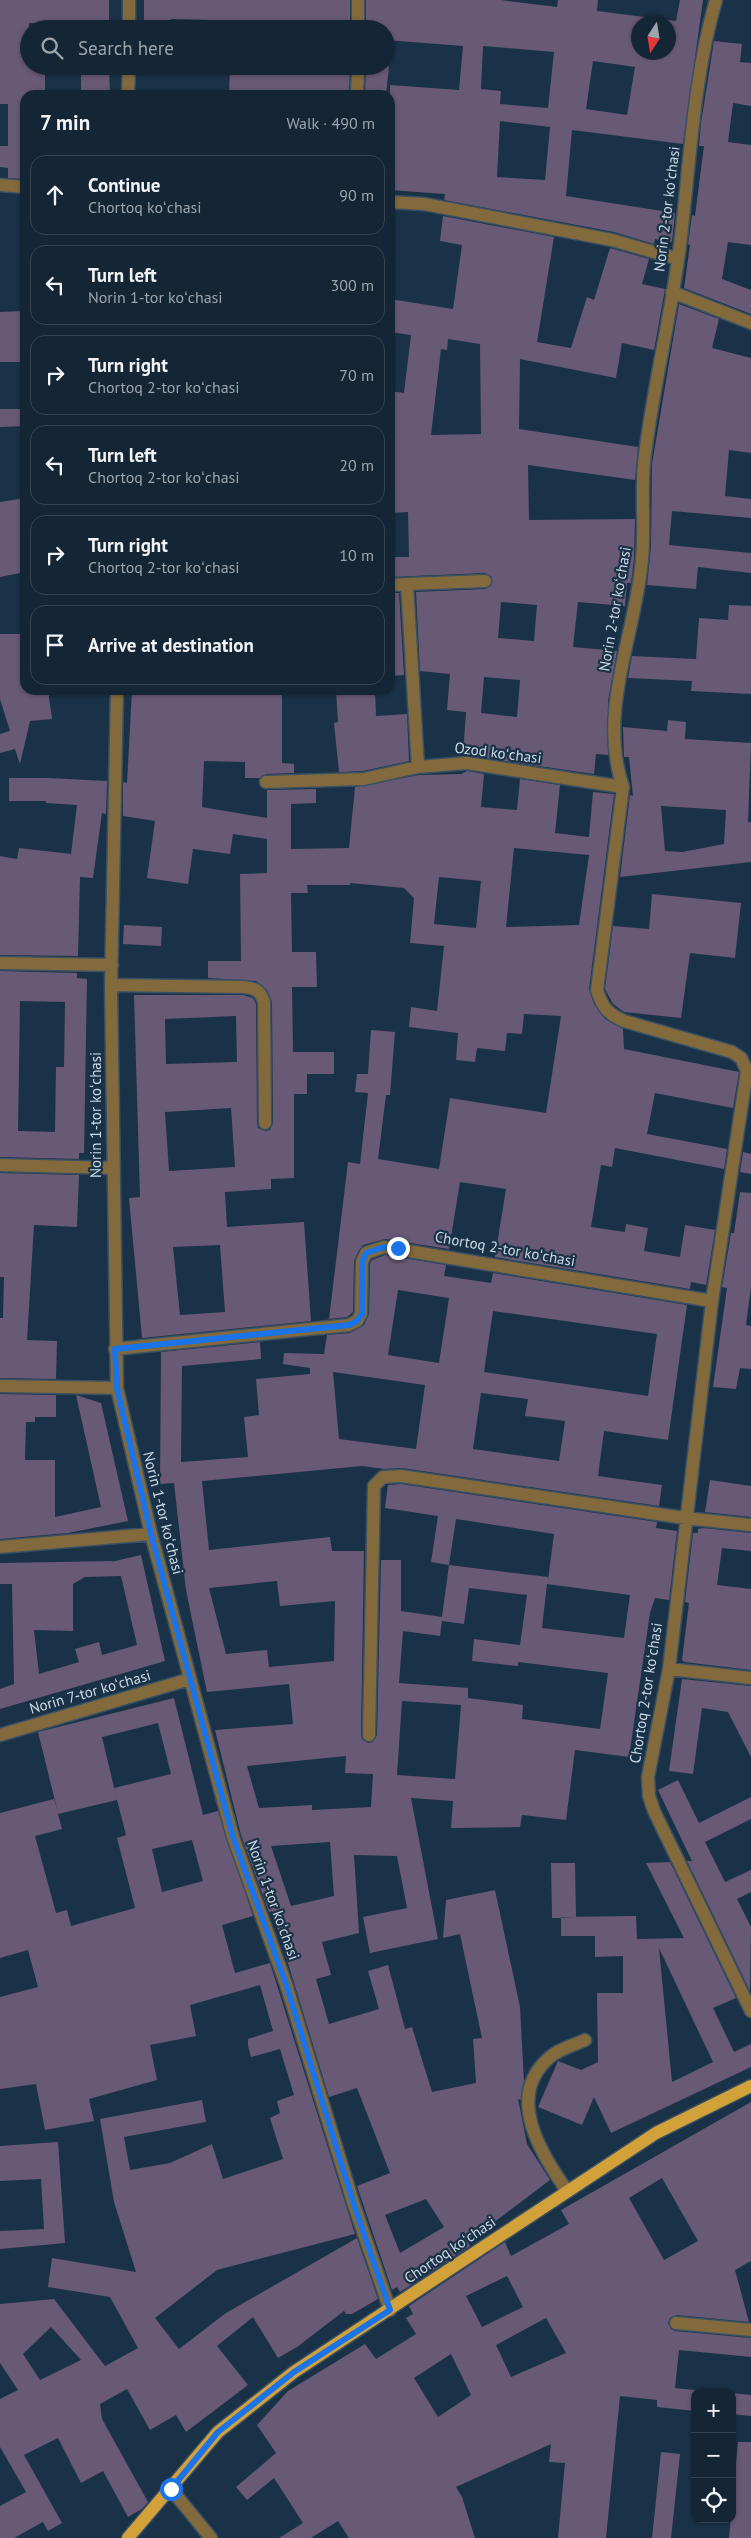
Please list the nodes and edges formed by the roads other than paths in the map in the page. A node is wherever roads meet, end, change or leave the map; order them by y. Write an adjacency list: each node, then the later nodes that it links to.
1 (129, 0): 4 (street)
2 (358, 0): 5 (street)
3 (716, 0): 13 (street, Norin 2-tor koʻchasi)
4 (129, 20)
5 (358, 20)
6 (128, 75): 8 (street)
7 (358, 75): 9 (street)
8 (128, 90)
9 (357, 90)
10 (0, 185): 11 (street)
11 (20, 187)
12 (395, 202): 13 (street)
13 (678, 259): 14 (street, Norin 2-tor koʻchasi)
14 (672, 292): 15 (street); 22 (street, Norin 2-tor koʻchasi)
15 (751, 323)
16 (485, 580): 17 (street)
17 (407, 584): 18 (street); 20 (street)
18 (395, 585)
19 (117, 695): 24 (street, Norin 1-tor koʻchasi)
20 (418, 767): 21 (street, Ozod koʻchasi); 22 (street, Ozod koʻchasi)
21 (266, 782)
22 (623, 787): 26 (street, Norin 2-tor koʻchasi)
23 (0, 963): 24 (street)
24 (112, 966): 25 (street, Norin 1-tor koʻchasi)
25 (112, 985): 27 (street); 29 (street, Norin 1-tor koʻchasi)
26 (748, 1096): 30 (street, Chortoq 2-tor koʻchasi)
27 (265, 1123)
28 (0, 1165): 29 (street)
29 (113, 1168): 31 (street, Norin 1-tor koʻchasi)
30 (712, 1300): 31 (street, Chortoq 2-tor koʻchasi); 34 (street, Chortoq 2-tor koʻchasi)
31 (115, 1349): 33 (street, Norin 1-tor koʻchasi)
32 (0, 1386): 33 (street)
33 (117, 1388): 36 (street, Norin 1-tor koʻchasi)
34 (685, 1518): 35 (street); 38 (street, Chortoq 2-tor koʻchasi); 41 (street)
35 (751, 1525)
36 (151, 1534): 37 (street); 40 (street, Norin 1-tor koʻchasi)
37 (0, 1547)
38 (669, 1669): 39 (street); 43 (street, Chortoq 2-tor koʻchasi)
39 (751, 1678)
40 (190, 1679): 42 (street, Norin 7-tor koʻchasi); 47 (street, Norin 1-tor koʻchasi)
41 (369, 1734)
42 (0, 1735)
43 (751, 2011)
44 (585, 2040): 46 (street)
45 (751, 2086): 46 (main road, Chortoq koʻchasi)
46 (567, 2191): 47 (main road, Chortoq koʻchasi)
47 (390, 2310): 50 (main road, Chortoq koʻchasi)
48 (676, 2323): 49 (street)
49 (751, 2330)
50 (171, 2489): 51 (main road, Chortoq koʻchasi); 52 (street)
51 (128, 2538)
52 (211, 2538)

